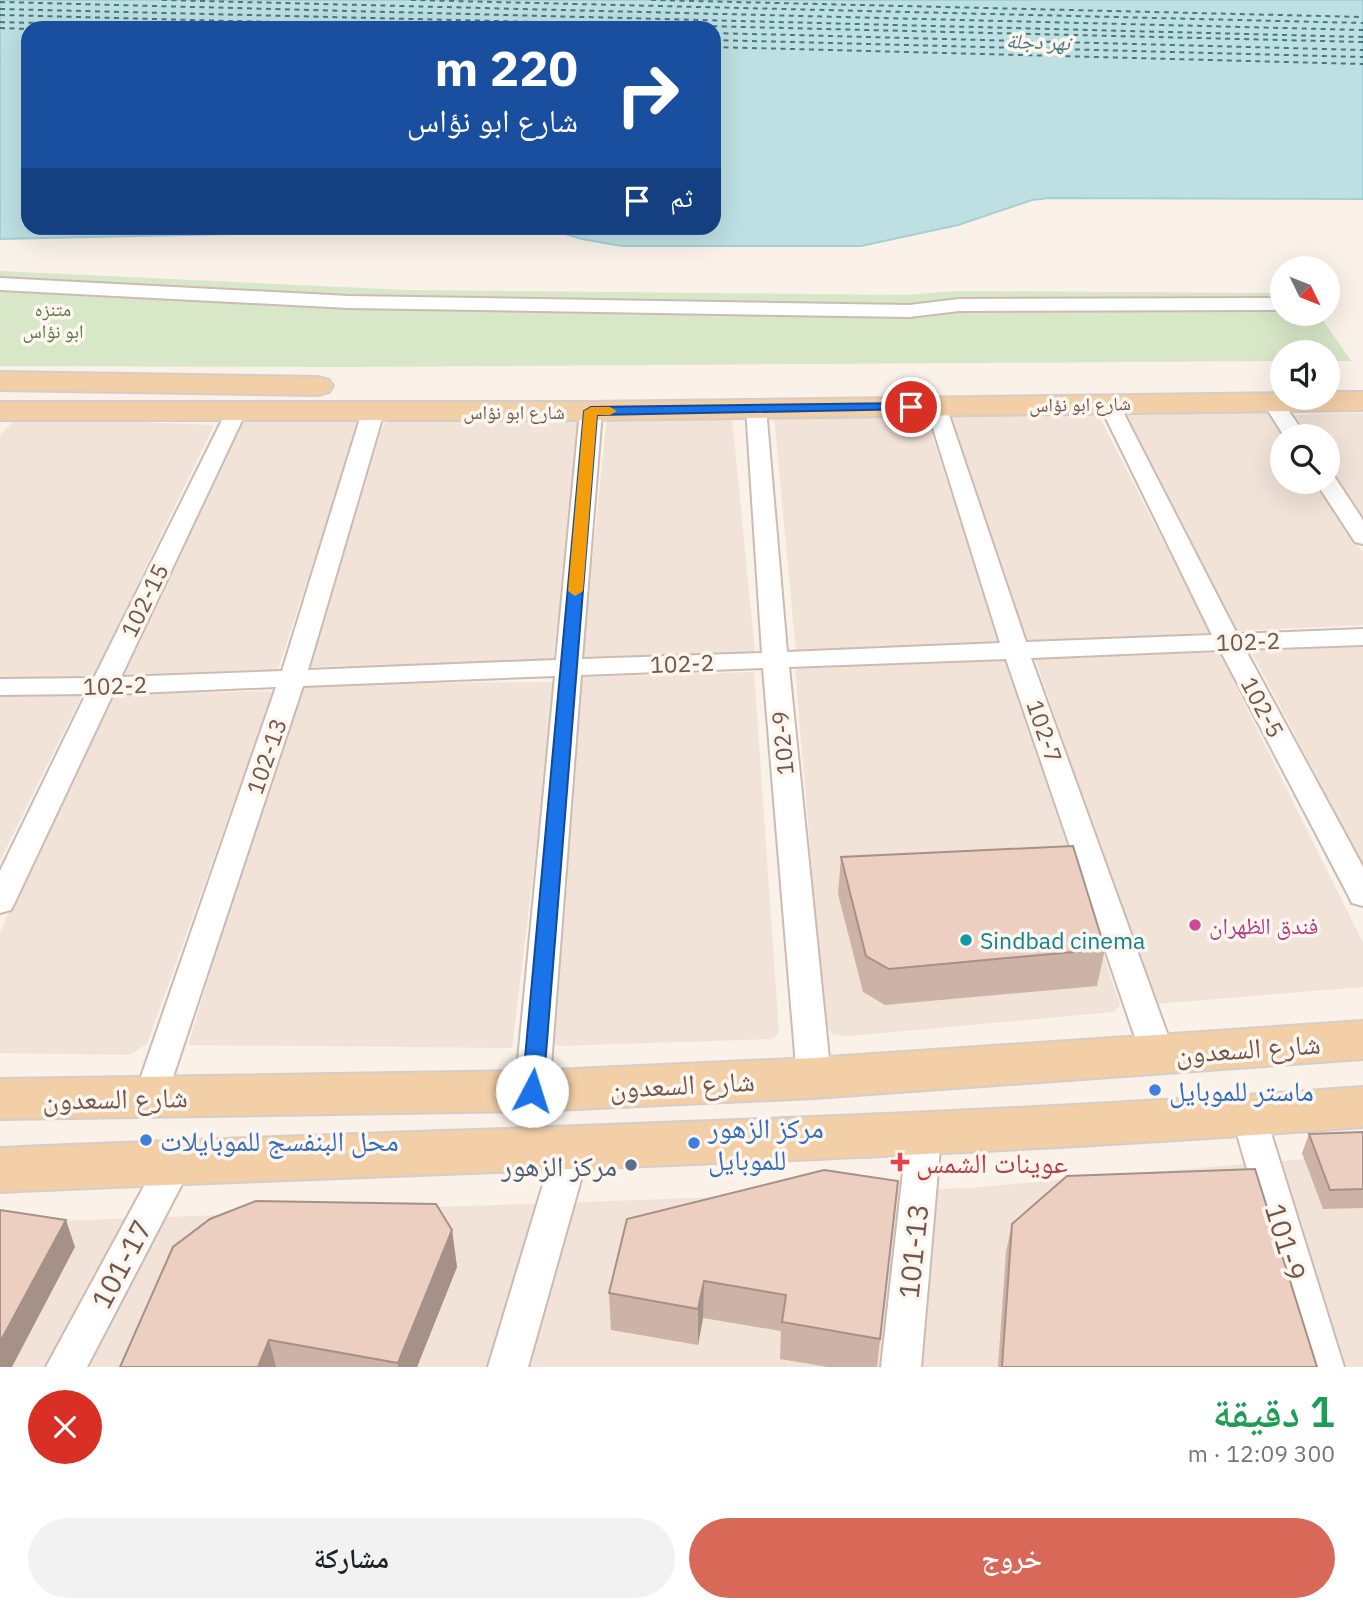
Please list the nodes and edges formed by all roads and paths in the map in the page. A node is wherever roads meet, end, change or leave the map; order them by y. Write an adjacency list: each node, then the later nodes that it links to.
1 (0, 284): 2 (street)
2 (1270, 304)
3 (0, 382): 6 (main road, شارع ابو نؤاس)
4 (1363, 382): 5 (main road)
5 (1340, 383)
6 (1270, 392)
7 (1270, 392): 10 (main road, شارع ابو نؤاس)
8 (1340, 399): 9 (main road, شارع ابو نؤاس)
9 (1363, 401)
10 (1109, 404): 11 (main road, شارع ابو نؤاس); 20 (street, 102-5)
11 (936, 406): 12 (main road, شارع ابو نؤاس); 21 (street, 102-7)
12 (755, 408): 13 (main road, شارع ابو نؤاس); 22 (street, 102-9)
13 (591, 411): 15 (main road, شارع ابو نؤاس); 23 (street)
14 (235, 412): 15 (main road, شارع ابو نؤاس); 16 (main road, شارع ابو نؤاس); 25 (street, 102-15)
15 (373, 412): 24 (street, 102-13)
16 (4, 415)
17 (1335, 494): 18 (street)
18 (1363, 537)
19 (1363, 637): 20 (street, 102-2)
20 (1228, 641): 21 (street, 102-2); 27 (street, 102-5)
21 (1016, 649): 22 (street, 102-2); 30 (street, 102-7)
22 (775, 660): 23 (street, 102-2); 31 (street, 102-9)
23 (569, 667): 24 (street, 102-2); 32 (street)
24 (293, 677): 25 (street, 102-2); 33 (street, 102-13)
25 (103, 686): 26 (street, 102-2); 28 (street, 102-15)
26 (0, 687)
27 (1363, 895)
28 (0, 902)
29 (1363, 1040): 30 (main road, شارع السعدون)
30 (1158, 1055): 31 (main road, شارع السعدون)
31 (814, 1078): 32 (main road, شارع السعدون)
32 (532, 1091): 33 (main road, شارع السعدون)
33 (151, 1097): 34 (main road, شارع السعدون)
34 (0, 1099)
35 (1363, 1107): 36 (main road)
36 (1249, 1117): 37 (main road); 44 (street, 101-9)
37 (925, 1136): 38 (main road); 43 (street, 101-13)
38 (572, 1148): 39 (main road); 42 (street)
39 (176, 1161): 40 (main road); 41 (street, 101-17)
40 (0, 1170)
41 (65, 1367)
42 (508, 1367)
43 (901, 1367)
44 (1324, 1367)

